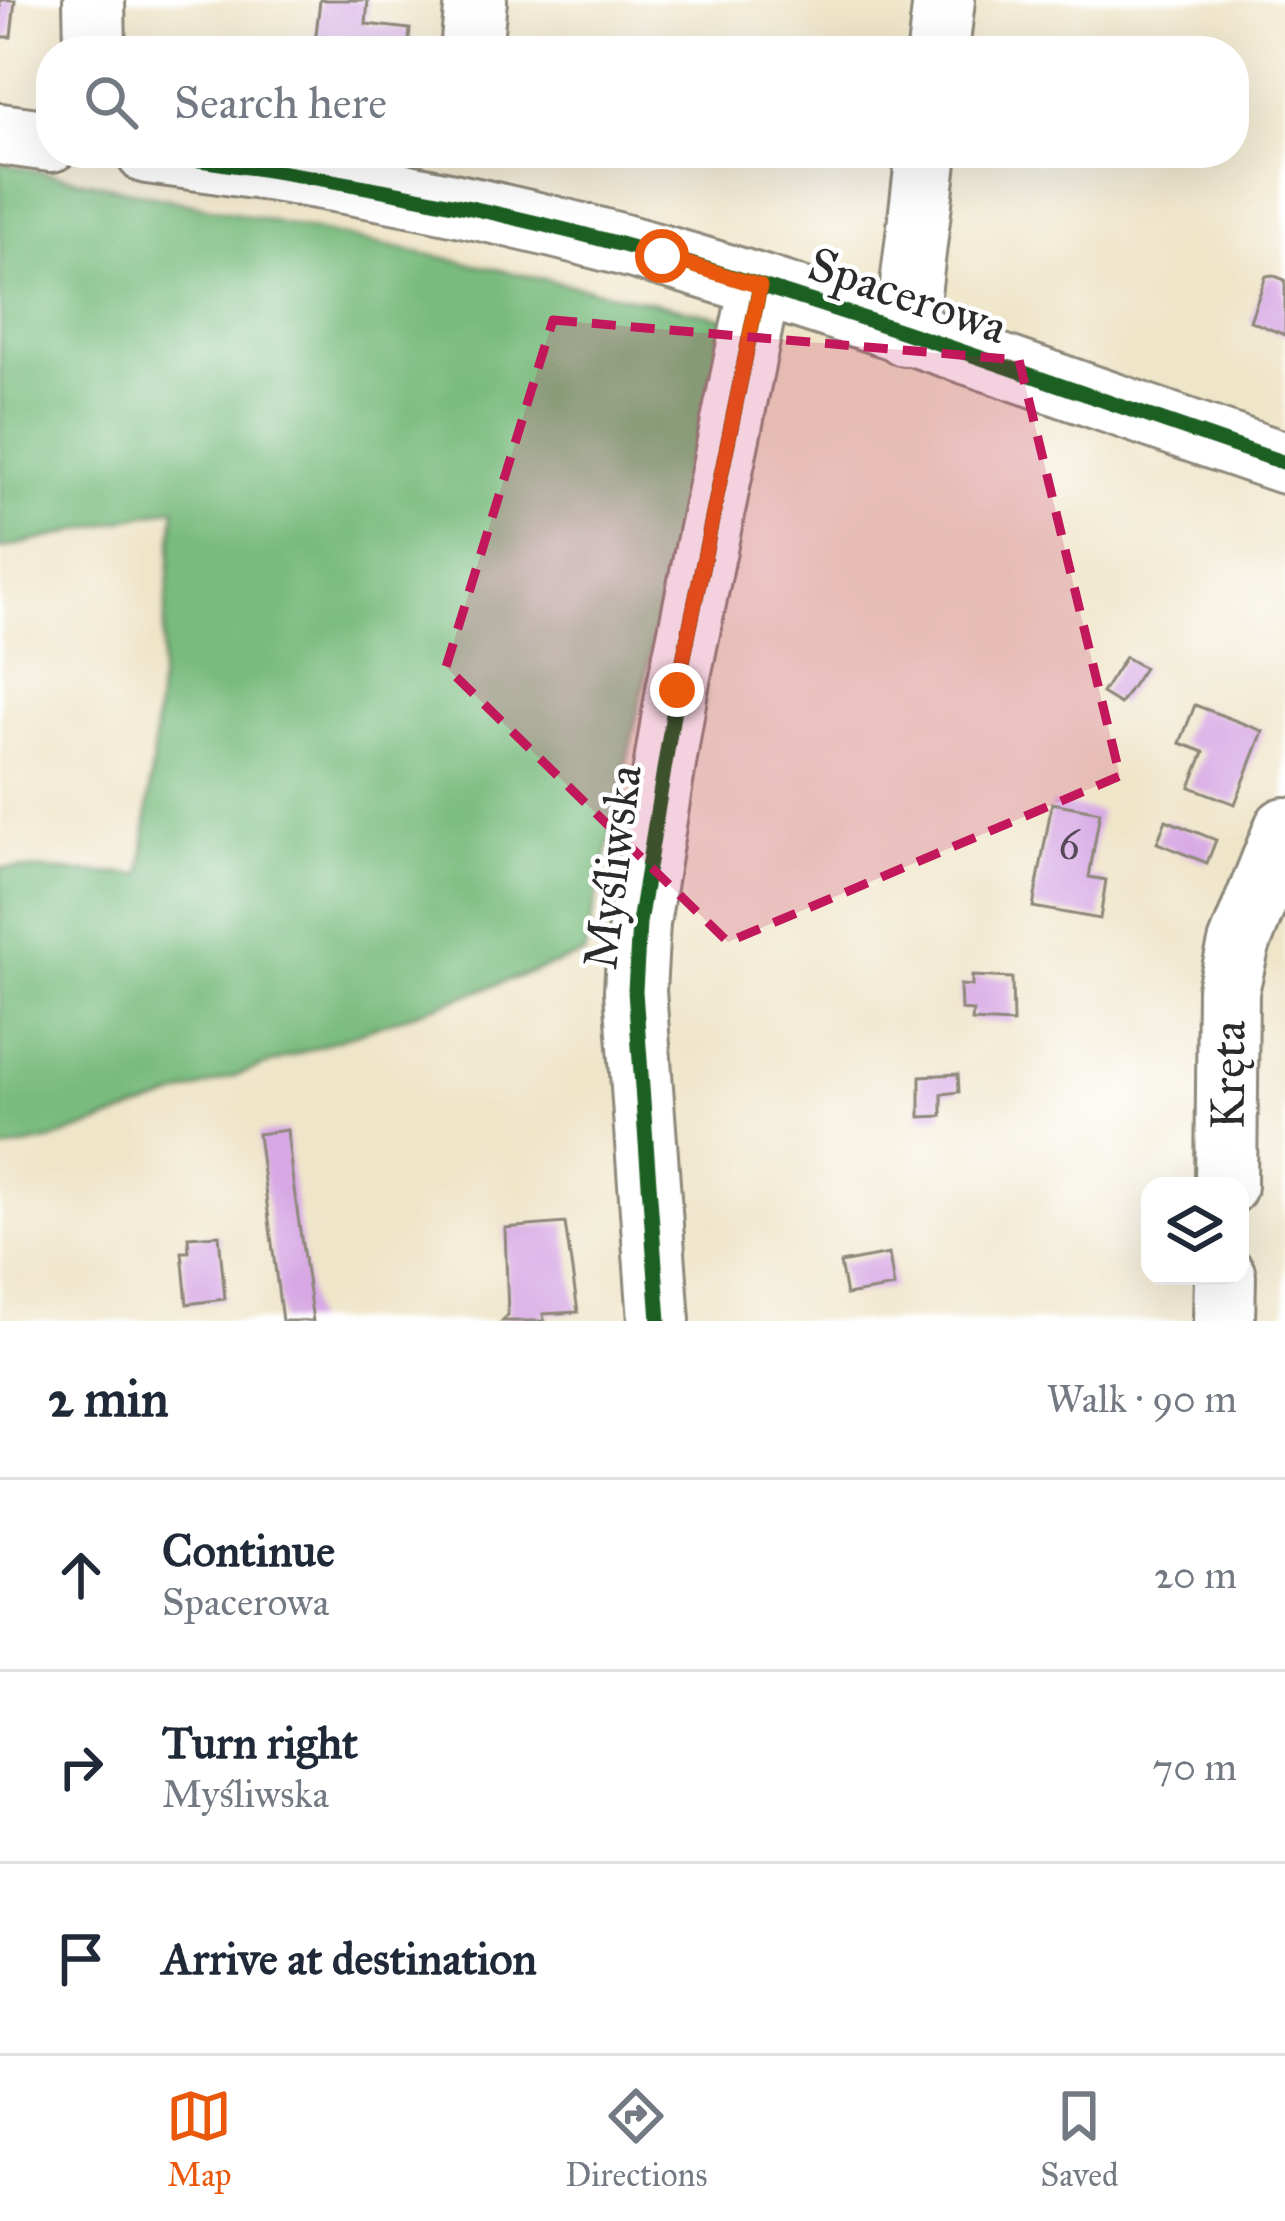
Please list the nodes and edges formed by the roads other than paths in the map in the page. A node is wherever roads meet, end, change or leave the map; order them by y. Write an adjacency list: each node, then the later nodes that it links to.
1 (94, 0): 4 (street)
2 (476, 0): 5 (street)
3 (944, 0): 6 (street)
4 (94, 36)
5 (472, 36)
6 (940, 36)
7 (0, 134): 8 (street)
8 (36, 139)
9 (267, 168): 11 (street, Spacerowa)
10 (925, 168): 13 (street)
11 (458, 179): 12 (street, Spacerowa)
12 (760, 286): 13 (street, Spacerowa); 18 (street, Myśliwska)
13 (905, 335): 14 (street, Spacerowa)
14 (1285, 463)
15 (1285, 828): 16 (street, Kręta)
16 (1226, 1177)
17 (1225, 1285): 19 (street)
18 (658, 1321)
19 (1224, 1321)

